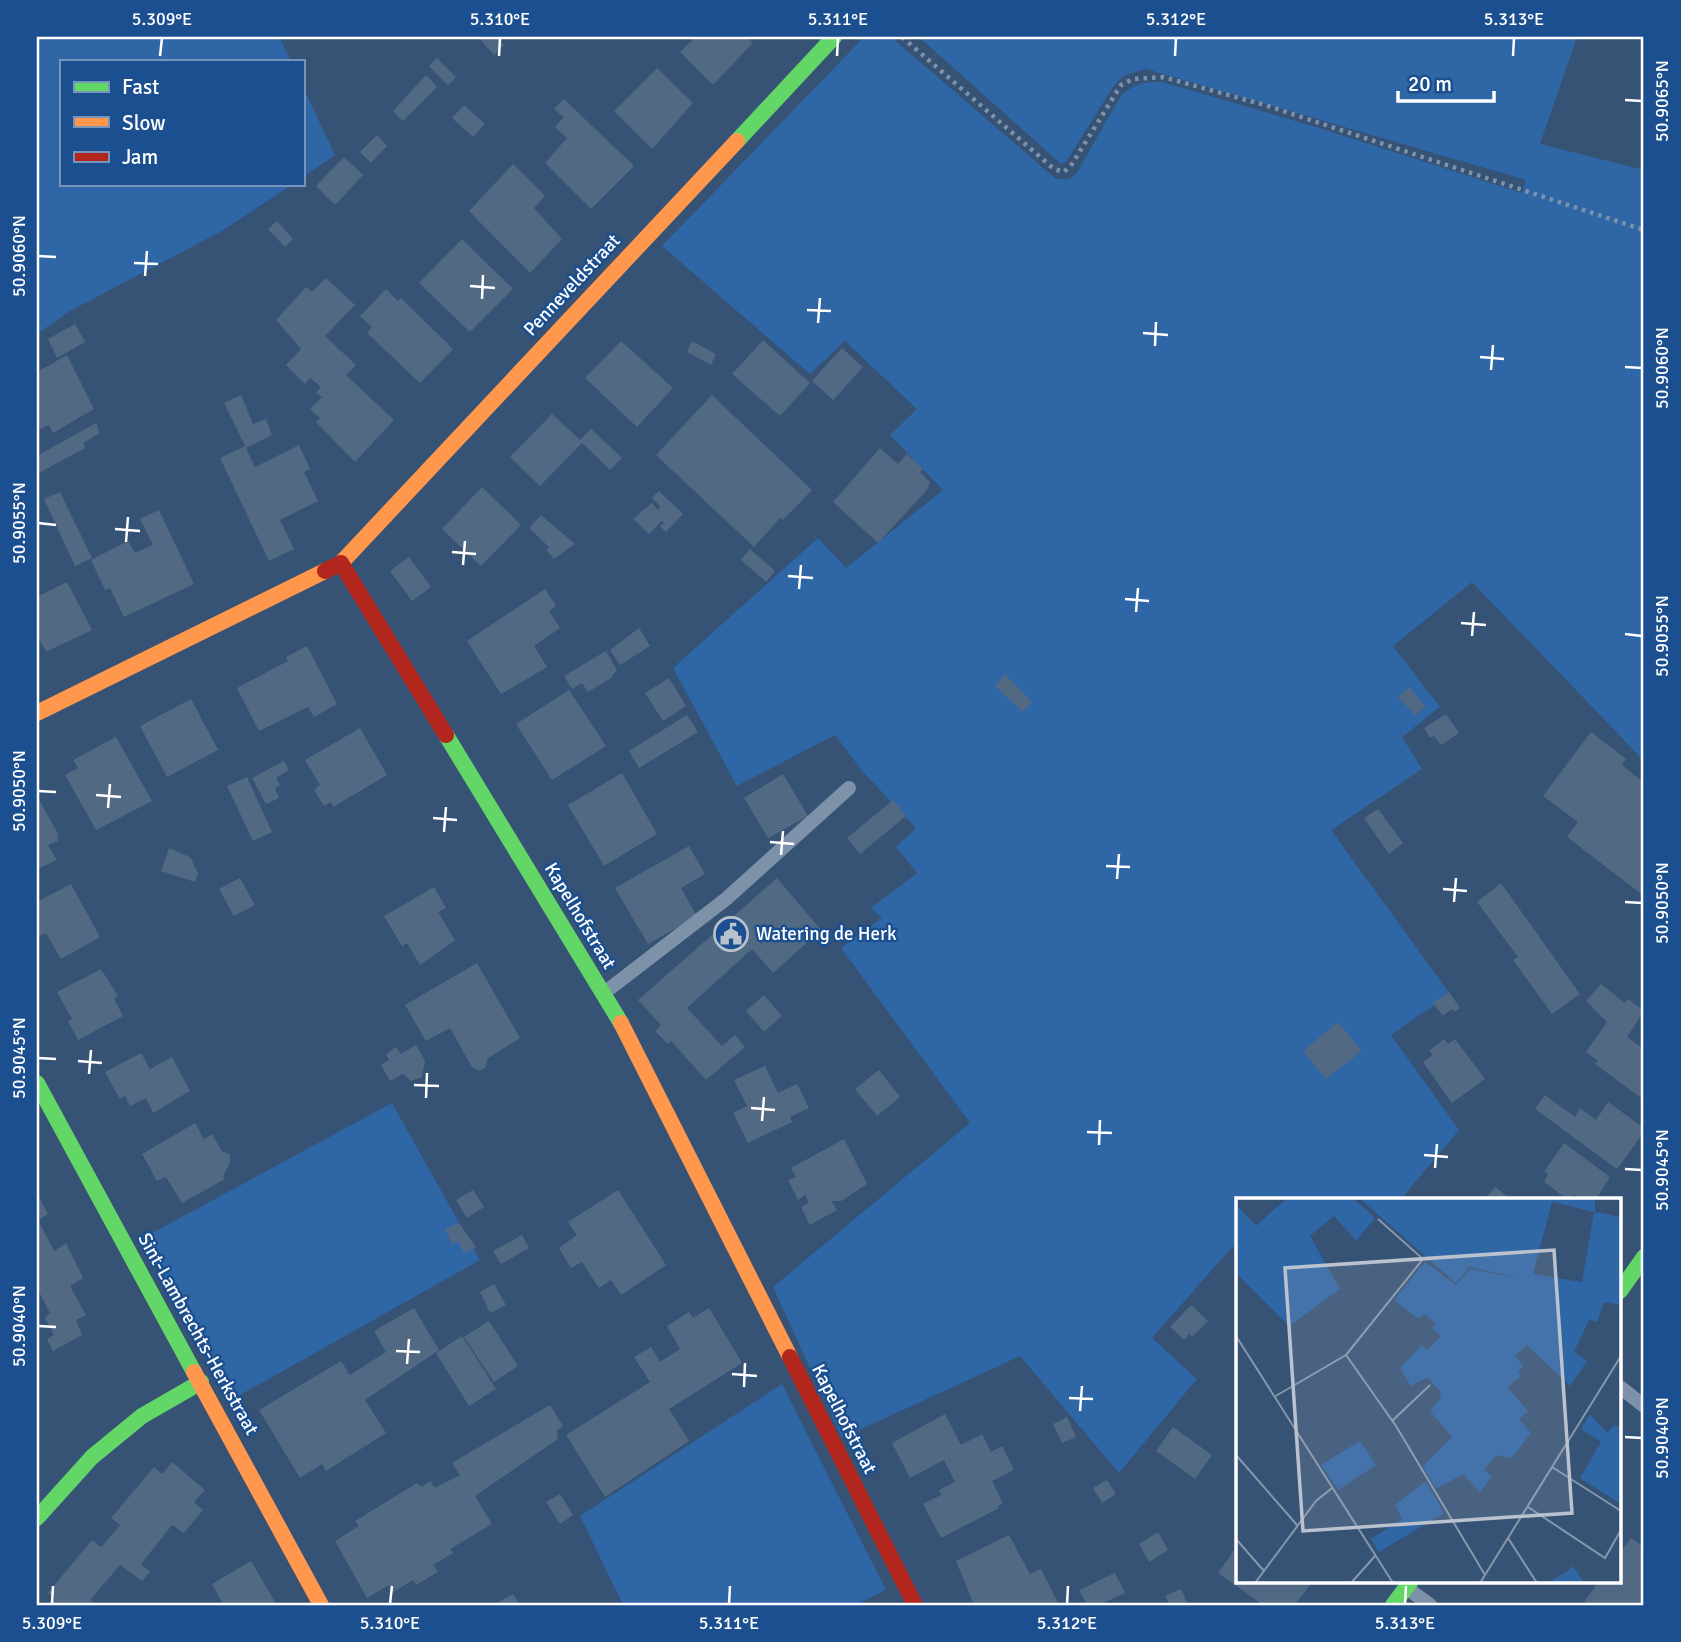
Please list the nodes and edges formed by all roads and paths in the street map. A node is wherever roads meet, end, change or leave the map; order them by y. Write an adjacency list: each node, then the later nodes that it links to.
1 (834, 37): 4 (street, Penneveldstraat)
2 (902, 37): 3 (path)
3 (1644, 230)
4 (341, 563): 5 (street); 7 (street, Kapelhofstraat)
5 (37, 713)
6 (849, 788): 7 (lane)
7 (603, 994): 17 (street, Kapelhofstraat)
8 (37, 1083): 11 (street, Sint-Lambrechts-Herkstraat)
9 (1644, 1257): 10 (street)
10 (1622, 1288)
11 (201, 1382): 14 (street); 16 (street, Sint-Lambrechts-Herkstraat)
12 (1622, 1389): 13 (lane)
13 (1644, 1406)
14 (37, 1518)
15 (1408, 1584): 18 (street); 19 (lane)
16 (321, 1605)
17 (915, 1605)
18 (1393, 1605)
19 (1430, 1605)

